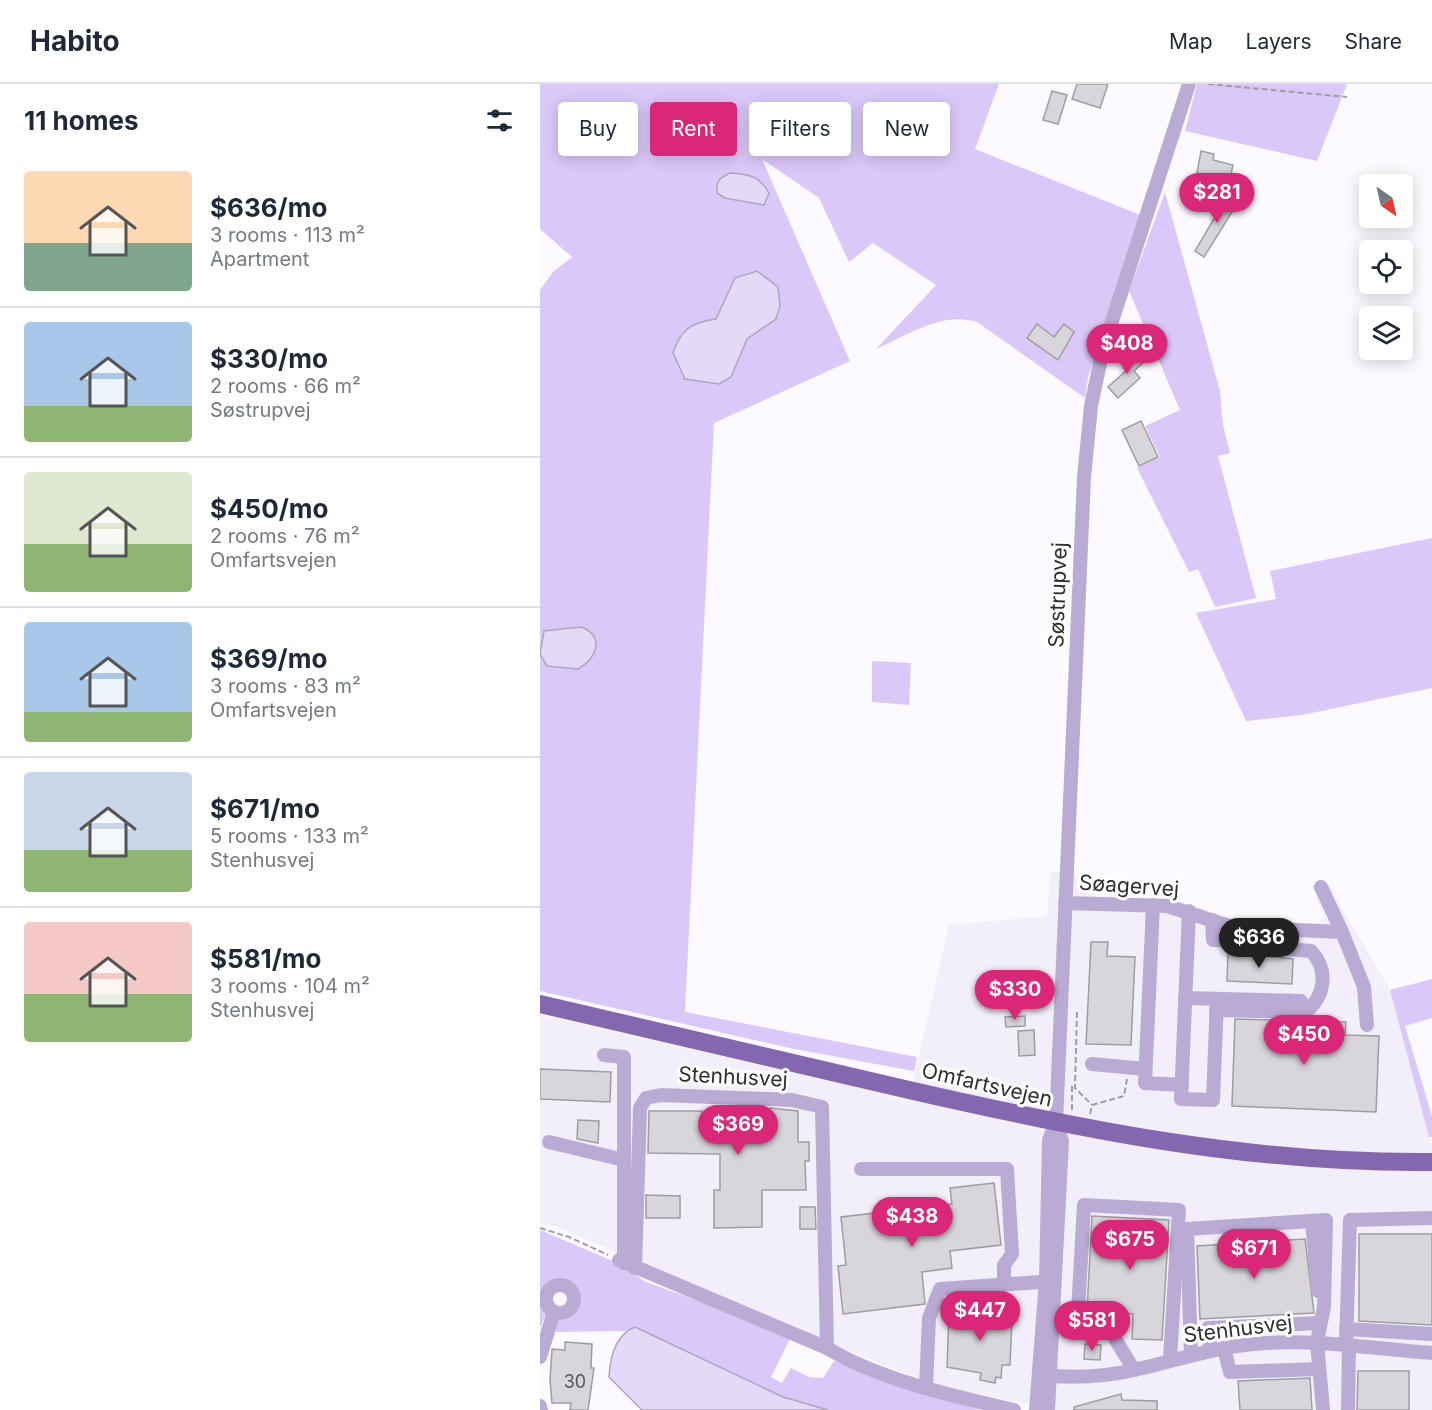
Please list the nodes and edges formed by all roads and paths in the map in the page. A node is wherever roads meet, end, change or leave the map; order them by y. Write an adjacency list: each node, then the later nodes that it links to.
1 (1189, 84): 5 (street, Søstrupvej)
2 (1208, 84): 3 (path)
3 (1347, 98)
4 (1321, 887): 9 (street)
5 (1065, 903): 6 (street, Søagervej); 22 (street, Søstrupvej)
6 (1153, 905): 7 (street, Søagervej); 19 (street)
7 (1189, 911): 8 (street, Søagervej); 10 (street)
8 (1212, 920): 9 (street, Søagervej); 13 (street)
9 (1342, 932): 15 (street)
10 (1185, 998): 13 (street); 20 (street)
11 (1301, 1000): 13 (street)
12 (540, 1004): 22 (main road, Omfartsvejen)
13 (1216, 1004): 20 (street)
14 (1077, 1012): 21 (path)
15 (1367, 1025)
16 (604, 1055): 25 (street)
17 (1092, 1064): 18 (street)
18 (1129, 1068): 19 (street); 21 (path)
19 (1146, 1069): 20 (street)
20 (1182, 1085)
21 (1092, 1105): 23 (path)
22 (1056, 1123): 23 (main road, Omfartsvejen); 31 (street)
23 (1086, 1129): 26 (main road, Omfartsvejen)
24 (549, 1142): 25 (street)
25 (624, 1160): 30 (street)
26 (1432, 1162)
27 (861, 1169): 32 (street)
28 (1432, 1218): 36 (street)
29 (540, 1228): 30 (path)
30 (626, 1264): 41 (street); 41 (street, Stenhusvej)
31 (1051, 1281): 32 (street); 49 (street)
32 (1005, 1284): 50 (street)
33 (554, 1312): 45 (street)
34 (1320, 1323): 35 (street); 38 (street); 44 (street)
35 (1252, 1326): 39 (street); 42 (street)
36 (1346, 1329): 37 (street); 40 (street)
37 (1432, 1334)
38 (1317, 1342): 39 (street, Stenhusvej); 40 (street, Stenhusvej); 47 (street)
39 (1253, 1344): 42 (street, Stenhusvej)
40 (1347, 1345): 43 (street, Stenhusvej); 55 (street)
41 (827, 1348): 50 (street)
42 (1218, 1349): 44 (street, Stenhusvej); 47 (street)
43 (1432, 1353)
44 (1191, 1354): 46 (street, Stenhusvej)
45 (540, 1357)
46 (1170, 1360): 48 (street, Stenhusvej); 48 (street)
47 (1319, 1369): 54 (street)
48 (1134, 1370): 49 (street, Stenhusvej)
49 (1045, 1375): 52 (street); 53 (street)
50 (926, 1387): 51 (street)
51 (1014, 1410)
52 (1036, 1410)
53 (1048, 1410)
54 (1323, 1410)
55 (1348, 1410)

